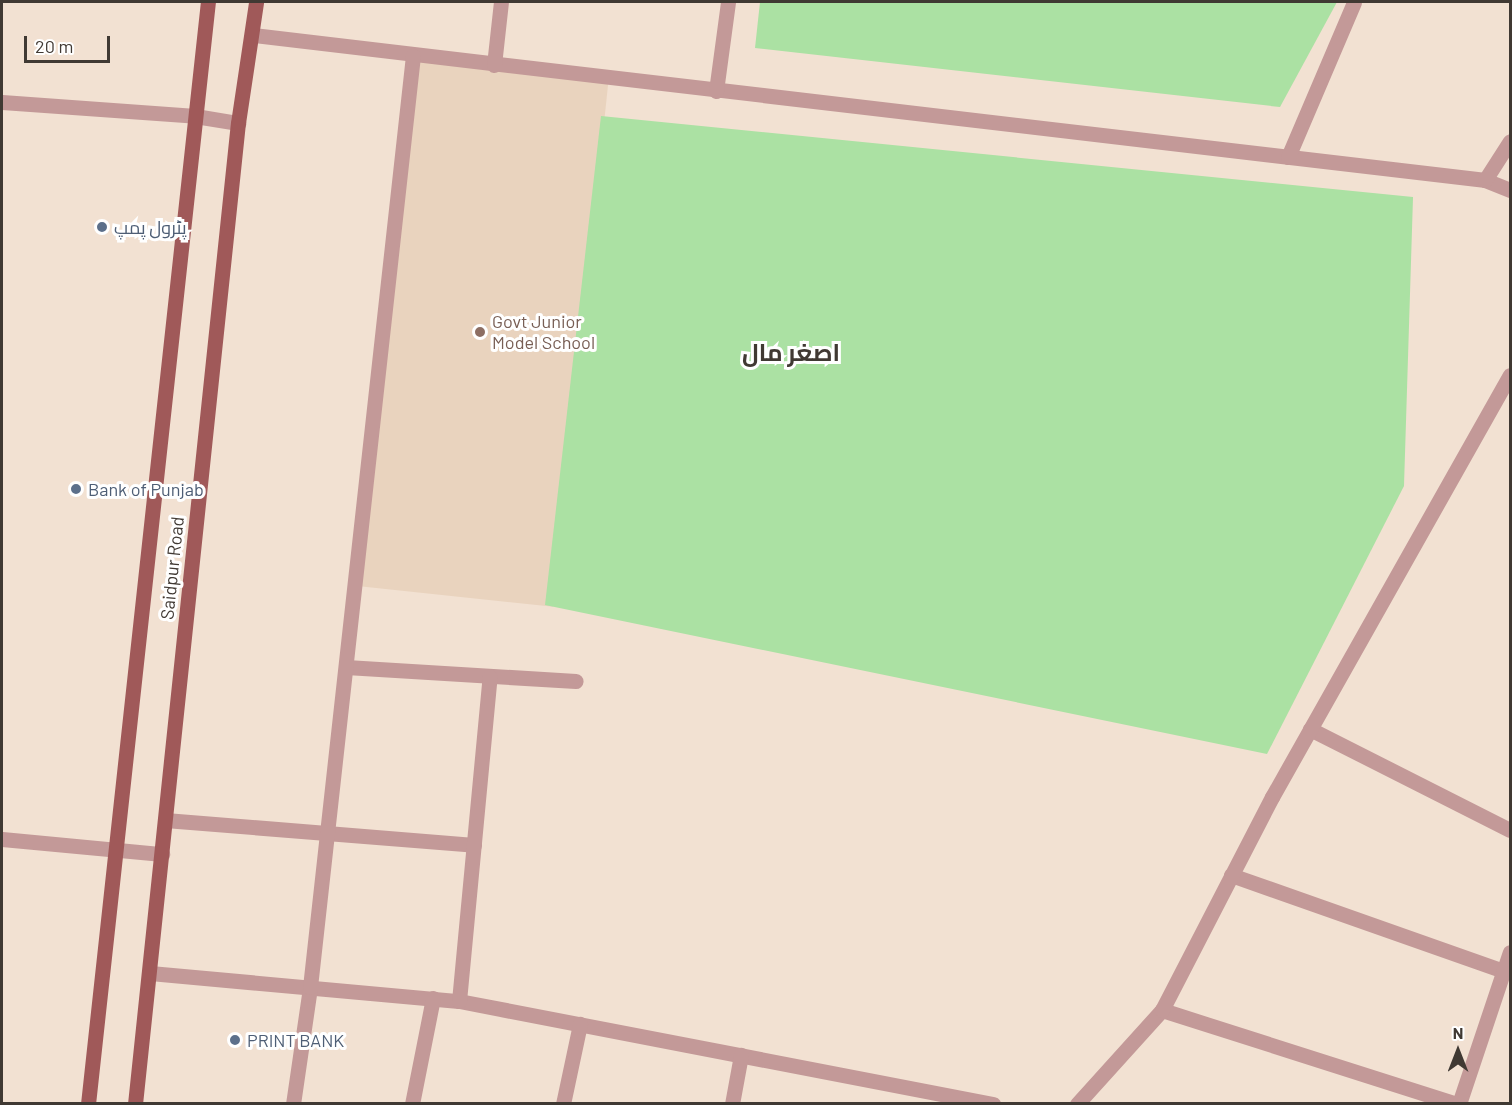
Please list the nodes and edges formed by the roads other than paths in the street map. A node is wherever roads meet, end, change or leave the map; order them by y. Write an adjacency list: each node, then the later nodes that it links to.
1 (208, 2): 11 (main road, Saidpur Road)
2 (256, 2): 6 (main road, Saidpur Road)
3 (501, 2): 8 (street)
4 (728, 2): 9 (street)
5 (1354, 2): 14 (street)
6 (253, 35): 7 (street); 12 (main road, Saidpur Road)
7 (413, 56): 8 (street); 18 (street)
8 (494, 65): 9 (street)
9 (716, 91): 14 (street)
10 (2, 102): 11 (street)
11 (195, 116): 12 (street); 27 (main road, Saidpur Road)
12 (238, 123): 22 (main road, Saidpur Road)
13 (1510, 141): 15 (street)
14 (1288, 157): 15 (street)
15 (1485, 180): 16 (street)
16 (1510, 190)
17 (1510, 375): 21 (street)
18 (345, 667): 19 (street); 24 (street)
19 (490, 676): 20 (street); 26 (street)
20 (576, 681)
21 (1310, 729): 23 (street); 29 (street)
22 (165, 820): 24 (street); 28 (main road, Saidpur Road)
23 (1510, 830)
24 (327, 833): 26 (street); 33 (street)
25 (2, 839): 27 (street)
26 (474, 845): 35 (street)
27 (116, 850): 28 (street); 40 (main road, Saidpur Road)
28 (162, 854): 32 (main road, Saidpur Road)
29 (1231, 875): 31 (street); 36 (street)
30 (1510, 951): 31 (street)
31 (1504, 971): 48 (street)
32 (150, 973): 33 (street); 41 (main road, Saidpur Road)
33 (310, 987): 34 (street); 42 (street)
34 (433, 998): 35 (street); 43 (street)
35 (459, 1001): 37 (street)
36 (1162, 1010): 47 (street); 48 (street)
37 (580, 1024): 38 (street); 44 (street)
38 (741, 1055): 39 (street); 45 (street)
39 (950, 1100): 46 (street)
40 (88, 1104)
41 (135, 1104)
42 (293, 1104)
43 (412, 1104)
44 (563, 1104)
45 (732, 1104)
46 (993, 1104)
47 (1077, 1104)
48 (1458, 1104)

